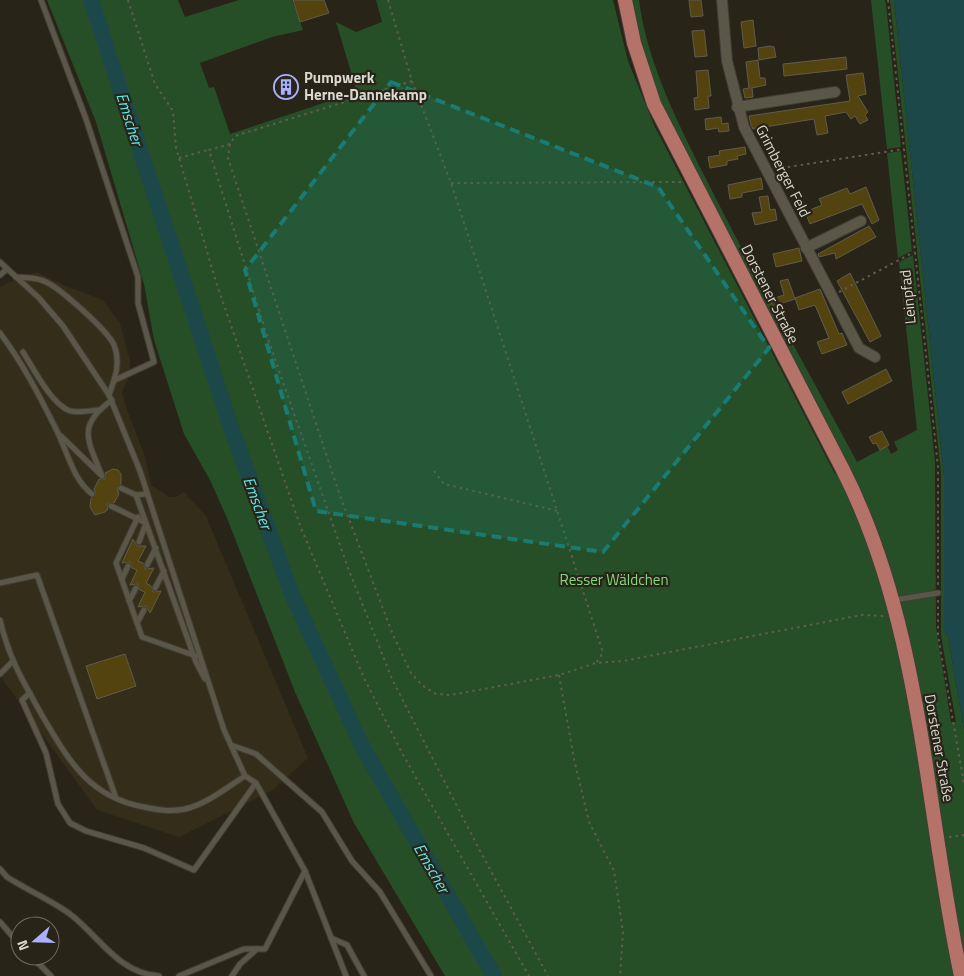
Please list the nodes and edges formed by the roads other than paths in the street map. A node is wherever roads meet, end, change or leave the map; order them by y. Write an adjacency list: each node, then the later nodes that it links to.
1 (41, 0): 15 (lane)
2 (625, 0): 37 (main road, Dorstener Straße)
3 (722, 0): 5 (street, Grimberger Feld)
4 (835, 92): 5 (street, Grimberger Feld)
5 (737, 107): 7 (street, Grimberger Feld)
6 (861, 221): 7 (street)
7 (806, 248): 14 (street, Grimberger Feld)
8 (0, 262): 9 (lane)
9 (8, 269): 10 (lane); 11 (lane)
10 (0, 275)
11 (16, 277): 15 (lane); 16 (lane)
12 (0, 333): 18 (lane)
13 (23, 352): 17 (lane)
14 (875, 357)
15 (115, 380): 16 (lane)
16 (110, 397): 17 (lane); 21 (lane)
17 (98, 410): 18 (lane)
18 (58, 433): 20 (lane)
19 (121, 488): 22 (lane)
20 (92, 494)
21 (146, 494): 22 (lane); 41 (lane)
22 (136, 496): 25 (lane)
23 (111, 506): 24 (lane)
24 (138, 517): 25 (lane); 31 (lane)
25 (146, 523): 26 (lane); 27 (lane)
26 (140, 542)
27 (156, 548): 28 (lane); 30 (lane)
28 (147, 565)
29 (128, 566): 31 (lane)
30 (164, 571): 34 (lane); 42 (lane)
31 (122, 579): 36 (lane)
32 (0, 583): 50 (lane)
33 (136, 588): 36 (lane)
34 (155, 588)
35 (938, 592): 37 (lane)
36 (129, 601): 40 (lane)
37 (891, 601): 65 (main road, Dorstener Straße)
38 (144, 610): 40 (lane)
39 (0, 620): 43 (lane)
40 (137, 623): 42 (lane)
41 (201, 655): 42 (lane); 45 (lane)
42 (194, 657): 45 (lane)
43 (12, 662): 44 (lane); 46 (lane)
44 (0, 674)
45 (209, 688): 47 (lane)
46 (30, 693): 49 (lane); 50 (lane)
47 (232, 745): 48 (lane); 64 (lane)
48 (245, 776): 49 (lane); 50 (lane)
49 (256, 783): 52 (lane)
50 (116, 798)
51 (0, 869): 59 (lane)
52 (305, 871): 55 (lane); 56 (lane)
53 (0, 922): 54 (lane)
54 (10, 934)
55 (332, 938): 62 (lane); 63 (lane)
56 (257, 949): 60 (lane); 61 (lane)
57 (41, 966): 58 (lane)
58 (51, 976)
59 (159, 976)
60 (179, 976)
61 (232, 976)
62 (346, 976)
63 (364, 976)
64 (431, 976)
65 (961, 976)

